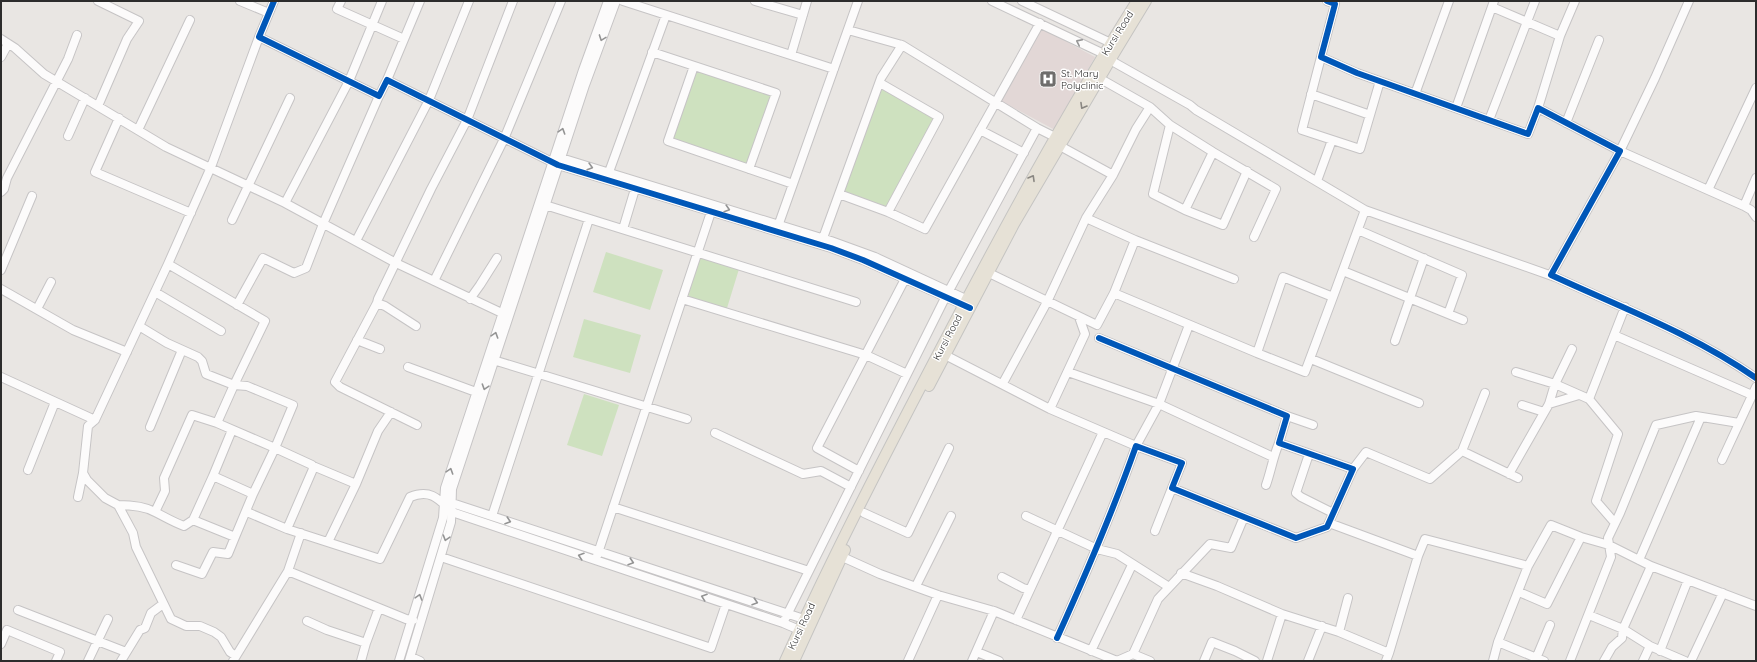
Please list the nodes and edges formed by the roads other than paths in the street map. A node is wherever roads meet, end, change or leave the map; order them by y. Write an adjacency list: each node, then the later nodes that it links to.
1 (98, 1): 63 (street)
2 (240, 1): 26 (street)
3 (274, 1): 26 (street)
4 (341, 1): 32 (street)
5 (382, 1): 32 (street)
6 (420, 1): 37 (street)
7 (469, 1): 60 (street)
8 (513, 1): 69 (street)
9 (561, 1): 77 (street)
10 (608, 1): 83 (street, one-way to 10)
11 (616, 1): 83 (street, one-way to 83)
12 (623, 1): 27 (street)
13 (755, 1): 28 (street)
14 (807, 1): 28 (street)
15 (858, 1): 33 (street)
16 (992, 1): 31 (street)
17 (1022, 1): 42 (street)
18 (1137, 1): 42 (main road, Kursi Road)
19 (1146, 1): 42 (main road, Kursi Road)
20 (1327, 1): 45 (street)
21 (1449, 1): 56 (street)
22 (1535, 1): 30 (street)
23 (1575, 1): 35 (street)
24 (1689, 1): 80 (street)
25 (1493, 4): 30 (street); 65 (street)
26 (269, 13): 36 (street)
27 (666, 15): 41 (street); 43 (street)
28 (802, 15): 43 (street)
29 (190, 20): 74 (street)
30 (1527, 22): 35 (street); 70 (street)
31 (1040, 23): 42 (street, one-way to 31); 62 (street)
32 (372, 25): 37 (street); 51 (street)
33 (848, 30): 40 (street); 47 (street)
34 (77, 35): 50 (street)
35 (1560, 36): 66 (street)
36 (259, 37): 51 (street); 84 (street)
37 (404, 39): 49 (street)
38 (1599, 40): 71 (street)
39 (4, 42): 44 (street); 50 (street)
40 (902, 45): 53 (street); 62 (street)
41 (652, 52): 46 (street); 87 (street)
42 (1110, 52): 48 (main road, Kursi Road); 79 (main road, Kursi Road); 90 (street)
43 (791, 55): 47 (street)
44 (1, 57)
45 (1321, 57): 52 (street); 55 (street)
46 (694, 66): 85 (street); 85 (street)
47 (834, 69): 91 (street)
48 (1099, 78): 64 (street); 79 (main road, Kursi Road, one-way to 79)
49 (387, 80): 57 (street); 60 (street)
50 (56, 81): 58 (street); 95 (street)
51 (348, 81): 57 (street); 98 (street)
52 (1380, 81): 56 (street); 67 (street)
53 (880, 83): 96 (street); 104 (street)
54 (1756, 88): 61 (street)
55 (1311, 94): 67 (street); 78 (street)
56 (1414, 94): 65 (street)
57 (379, 96): 110 (street)
58 (85, 98): 63 (street); 76 (street)
59 (290, 98): 92 (street)
60 (429, 100): 69 (street); 117 (street)
61 (1753, 100): 94 (street)
62 (995, 103): 73 (street); 75 (street)
63 (98, 106): 68 (street)
64 (1150, 107): 72 (street); 88 (street)
65 (1456, 108): 70 (street)
66 (1538, 108): 70 (street); 71 (street)
67 (1370, 115): 78 (street)
68 (119, 118): 74 (street); 105 (street)
69 (467, 120): 77 (street); 121 (street)
70 (1490, 120)
71 (1566, 123): 80 (street)
72 (1170, 125): 82 (street); 102 (street)
73 (1037, 128): 79 (street); 81 (street)
74 (138, 130): 84 (street)
75 (980, 130): 81 (street); 104 (street)
76 (68, 136)
77 (504, 139): 83 (street); 129 (street)
78 (1332, 140): 90 (street)
79 (1058, 142): 88 (street); 125 (main road, Kursi Road); 142 (main road, Kursi Road, one-way to 79)
80 (1620, 151): 94 (street); 126 (street)
81 (1024, 152): 134 (street)
82 (1213, 152): 86 (street); 102 (street)
83 (557, 162): 87 (street, one-way to 87); 93 (street); 99 (street); 147 (street)
84 (211, 168): 92 (street); 105 (street)
85 (749, 169): 91 (street)
86 (1247, 171): 102 (street); 114 (street)
87 (609, 172): 101 (street)
88 (1113, 175): 107 (street)
89 (1756, 178): 100 (street)
90 (1317, 182): 103 (street)
91 (793, 184): 111 (street)
92 (248, 185): 98 (street); 109 (street)
93 (635, 189): 101 (street); 112 (street)
94 (1708, 190): 100 (street)
95 (1, 192)
96 (839, 194): 104 (street); 115 (street)
97 (32, 196): 123 (street)
98 (285, 203): 110 (street)
99 (545, 205): 108 (street); 147 (street)
100 (1744, 206): 106 (street)
101 (712, 208): 111 (street); 118 (street)
102 (1185, 210)
103 (1366, 210): 113 (street); 126 (street)
104 (888, 212)
105 (191, 213): 122 (street)
106 (1756, 217)
107 (1086, 218): 116 (street); 140 (street)
108 (589, 219): 112 (street); 171 (street)
109 (232, 220)
110 (323, 224): 117 (street); 143 (street)
111 (778, 228): 115 (street); 127 (street)
112 (623, 229): 118 (street)
113 (1358, 230): 120 (street); 124 (street)
114 (1254, 237)
115 (823, 238): 134 (street)
116 (1135, 240): 128 (street); 133 (street)
117 (356, 241): 121 (street)
118 (697, 252): 138 (street); 139 (street)
119 (497, 258): 137 (street)
120 (1424, 258): 136 (street); 146 (street)
121 (396, 263): 129 (street); 141 (street)
122 (168, 264): 132 (street); 143 (street)
123 (1, 270)
124 (1343, 271): 135 (street); 136 (street)
125 (989, 273): 140 (street); 142 (main road, Kursi Road)
126 (1555, 277): 144 (street)
127 (905, 279): 134 (street); 163 (street)
128 (1234, 279)
129 (434, 281): 137 (street)
130 (51, 282): 145 (street)
131 (1, 289): 145 (street)
132 (155, 292): 151 (street); 153 (street)
133 (1114, 293): 148 (street); 150 (street)
134 (947, 295): 142 (street); 172 (street)
135 (1333, 297): 162 (street); 166 (street)
136 (1410, 298): 146 (street); 157 (street)
137 (470, 299): 147 (street)
138 (682, 299): 163 (street); 189 (street)
139 (856, 302)
140 (1046, 302): 148 (street); 175 (street)
141 (377, 303): 152 (street); 156 (street)
142 (968, 304): 164 (main road, Kursi Road); 252 (main road, Kursi Road)
143 (237, 305): 177 (street)
144 (1625, 307): 154 (street); 174 (street)
145 (37, 309): 161 (street)
146 (1448, 314): 149 (street)
147 (505, 315): 165 (street)
148 (1079, 317): 169 (street)
149 (1462, 320)
150 (1188, 325): 162 (street); 168 (street)
151 (139, 326): 160 (street); 161 (street)
152 (416, 326)
153 (221, 331)
154 (1614, 335): 182 (street); 183 (street)
155 (1099, 338): 168 (street)
156 (356, 340): 158 (street); 191 (street)
157 (1395, 341)
158 (380, 349)
159 (1572, 349): 176 (street)
160 (182, 350): 177 (street); 201 (street)
161 (127, 352): 196 (street)
162 (1257, 353): 166 (street)
163 (866, 354): 172 (street); 216 (street)
164 (946, 355): 175 (street); 233 (main road, Kursi Road)
165 (491, 359): 171 (street); 179 (street); 227 (street, one-way to 227)
166 (1311, 359): 185 (street)
167 (408, 367): 179 (street)
168 (1172, 369): 186 (street); 193 (street)
169 (1068, 372): 186 (street); 190 (street)
170 (1516, 372): 176 (street)
171 (538, 374): 189 (street); 235 (street)
172 (907, 374): 216 (street)
173 (1, 376): 184 (street)
174 (1756, 378)
175 (1003, 383): 190 (street)
176 (1555, 384): 181 (street); 187 (street)
177 (234, 385): 197 (street); 207 (street)
178 (1756, 387): 182 (street)
179 (476, 392): 227 (street, one-way to 179)
180 (1485, 393): 209 (street)
181 (1580, 395): 183 (street); 187 (street)
182 (1752, 395): 198 (street)
183 (1590, 399): 241 (street)
184 (55, 402): 196 (street); 215 (street)
185 (1419, 403)
186 (1159, 404): 206 (street); 211 (street)
187 (1549, 404): 192 (street)
188 (1522, 405): 192 (street)
189 (646, 407): 195 (street); 229 (street)
190 (1050, 409): 203 (street)
191 (390, 412): 199 (street); 221 (street)
192 (1544, 412): 218 (street)
193 (1287, 416): 200 (street); 205 (street)
194 (1701, 417): 198 (street); 241 (street); 256 (street)
195 (687, 419)
196 (95, 420): 217 (street)
197 (217, 423): 202 (street); 230 (street)
198 (1739, 423): 212 (street)
199 (417, 425)
200 (1313, 425)
201 (150, 427)
202 (232, 430): 207 (street); 219 (street)
203 (1102, 432): 206 (street); 243 (street)
204 (715, 434): 223 (street)
205 (1279, 443): 210 (street); 211 (street)
206 (1136, 446): 224 (street); 250 (street)
207 (275, 448): 213 (street); 225 (street)
208 (949, 448): 233 (street)
209 (1462, 451): 214 (street); 218 (street)
210 (1309, 454): 214 (street); 234 (street)
211 (1274, 456): 222 (street)
212 (1722, 460)
213 (313, 466): 221 (street); 242 (street)
214 (1353, 469): 234 (street)
215 (28, 470)
216 (859, 471): 223 (street)
217 (83, 473): 226 (street); 228 (street)
218 (1509, 474): 220 (street)
219 (212, 476): 225 (street); 239 (street)
220 (1518, 478)
221 (356, 484): 248 (street)
222 (1266, 485)
223 (851, 487): 262 (street)
224 (1172, 488): 238 (street); 244 (street)
225 (253, 494): 231 (street)
226 (78, 497)
227 (448, 504): 232 (street); 235 (street); 248 (street); 284 (street, one-way to 227)
228 (118, 505): 230 (street); 273 (street)
229 (613, 507): 251 (street); 262 (street)
230 (156, 512): 239 (street)
231 (247, 512): 242 (street); 246 (street)
232 (452, 512): 254 (street, one-way to 254); 255 (street, one-way to 232)
233 (864, 513): 252 (main road, Kursi Road)
234 (1333, 513): 240 (street)
235 (492, 516): 251 (street, one-way to 251)
236 (951, 516): 266 (street)
237 (1026, 516): 243 (street)
238 (1244, 517): 240 (street); 263 (street)
239 (193, 520): 246 (street)
240 (1329, 523): 253 (street)
241 (1615, 523): 249 (street)
242 (287, 528): 245 (street)
243 (1058, 530): 250 (street); 268 (street)
244 (1155, 531)
245 (301, 533): 248 (street); 261 (street)
246 (235, 537): 257 (street)
247 (1581, 537): 249 (street); 259 (street); 269 (street)
248 (328, 542)
249 (1609, 545): 256 (street); 281 (street)
250 (1097, 549): 258 (street); 293 (street)
251 (598, 551): 255 (street); 279 (street, one-way to 279)
252 (839, 555): 266 (street); 285 (main road, Kursi Road)
253 (1418, 556): 259 (street); 304 (street)
254 (440, 557): 274 (street); 306 (street)
255 (595, 560): 274 (street, one-way to 255)
256 (1639, 560): 260 (street)
257 (176, 565)
258 (1132, 565): 267 (street); 300 (street)
259 (1528, 566): 269 (street)
260 (1651, 566): 265 (street); 290 (street)
261 (288, 571): 276 (street); 305 (street)
262 (809, 571): 279 (street)
263 (1181, 573): 267 (street); 280 (street)
264 (1002, 577): 268 (street)
265 (1688, 580): 270 (street); 299 (street)
266 (916, 586): 271 (street)
267 (1169, 587): 303 (street)
268 (1030, 590): 286 (street)
269 (1519, 592): 295 (street)
270 (1724, 593): 275 (street); 330 (street)
271 (938, 595): 278 (street); 317 (street)
272 (1348, 598): 292 (street)
273 (163, 604): 301 (street); 305 (street)
274 (726, 604): 287 (street)
275 (1756, 606)
276 (379, 608): 284 (street); 296 (street)
277 (18, 610): 294 (street)
278 (994, 611): 286 (street); 302 (street)
279 (788, 613): 285 (street); 287 (street)
280 (1282, 614): 289 (street); 323 (street)
281 (1589, 615): 290 (street); 326 (street)
282 (108, 618): 294 (street)
283 (307, 620): 296 (street)
284 (413, 620): 313 (street)
285 (808, 620): 291 (main road, Kursi Road)
286 (1016, 620): 293 (street)
287 (783, 623): 291 (street)
288 (1550, 625): 308 (street)
289 (1322, 626): 292 (street); 324 (street)
290 (1623, 629): 298 (street); 327 (street)
291 (803, 632): 315 (main road, Kursi Road); 316 (main road, Kursi Road)
292 (1339, 632): 304 (street)
293 (1057, 638): 300 (street)
294 (98, 641): 301 (street); 310 (street)
295 (1498, 642): 308 (street); 325 (street)
296 (366, 643): 312 (street)
297 (1, 644): 309 (street)
298 (1650, 646): 299 (street); 328 (street)
299 (1660, 650): 329 (street)
300 (1091, 651): 307 (street)
301 (126, 652): 311 (street)
302 (977, 652): 318 (street); 319 (street)
303 (1133, 654): 307 (street); 320 (street)
304 (1387, 657)
305 (235, 658)
306 (410, 659): 314 (street)
307 (1124, 660)
308 (1539, 660)
309 (56, 661)
310 (88, 661)
311 (121, 661)
312 (361, 661)
313 (399, 661)
314 (420, 661)
315 (785, 661)
316 (794, 661)
317 (908, 661)
318 (972, 661)
319 (999, 661)
320 (1150, 661)
321 (1204, 661): 322 (street)
322 (1255, 661)
323 (1267, 661)
324 (1308, 661)
325 (1493, 661)
326 (1570, 661)
327 (1604, 661)
328 (1643, 661)
329 (1682, 661)
330 (1692, 661)

